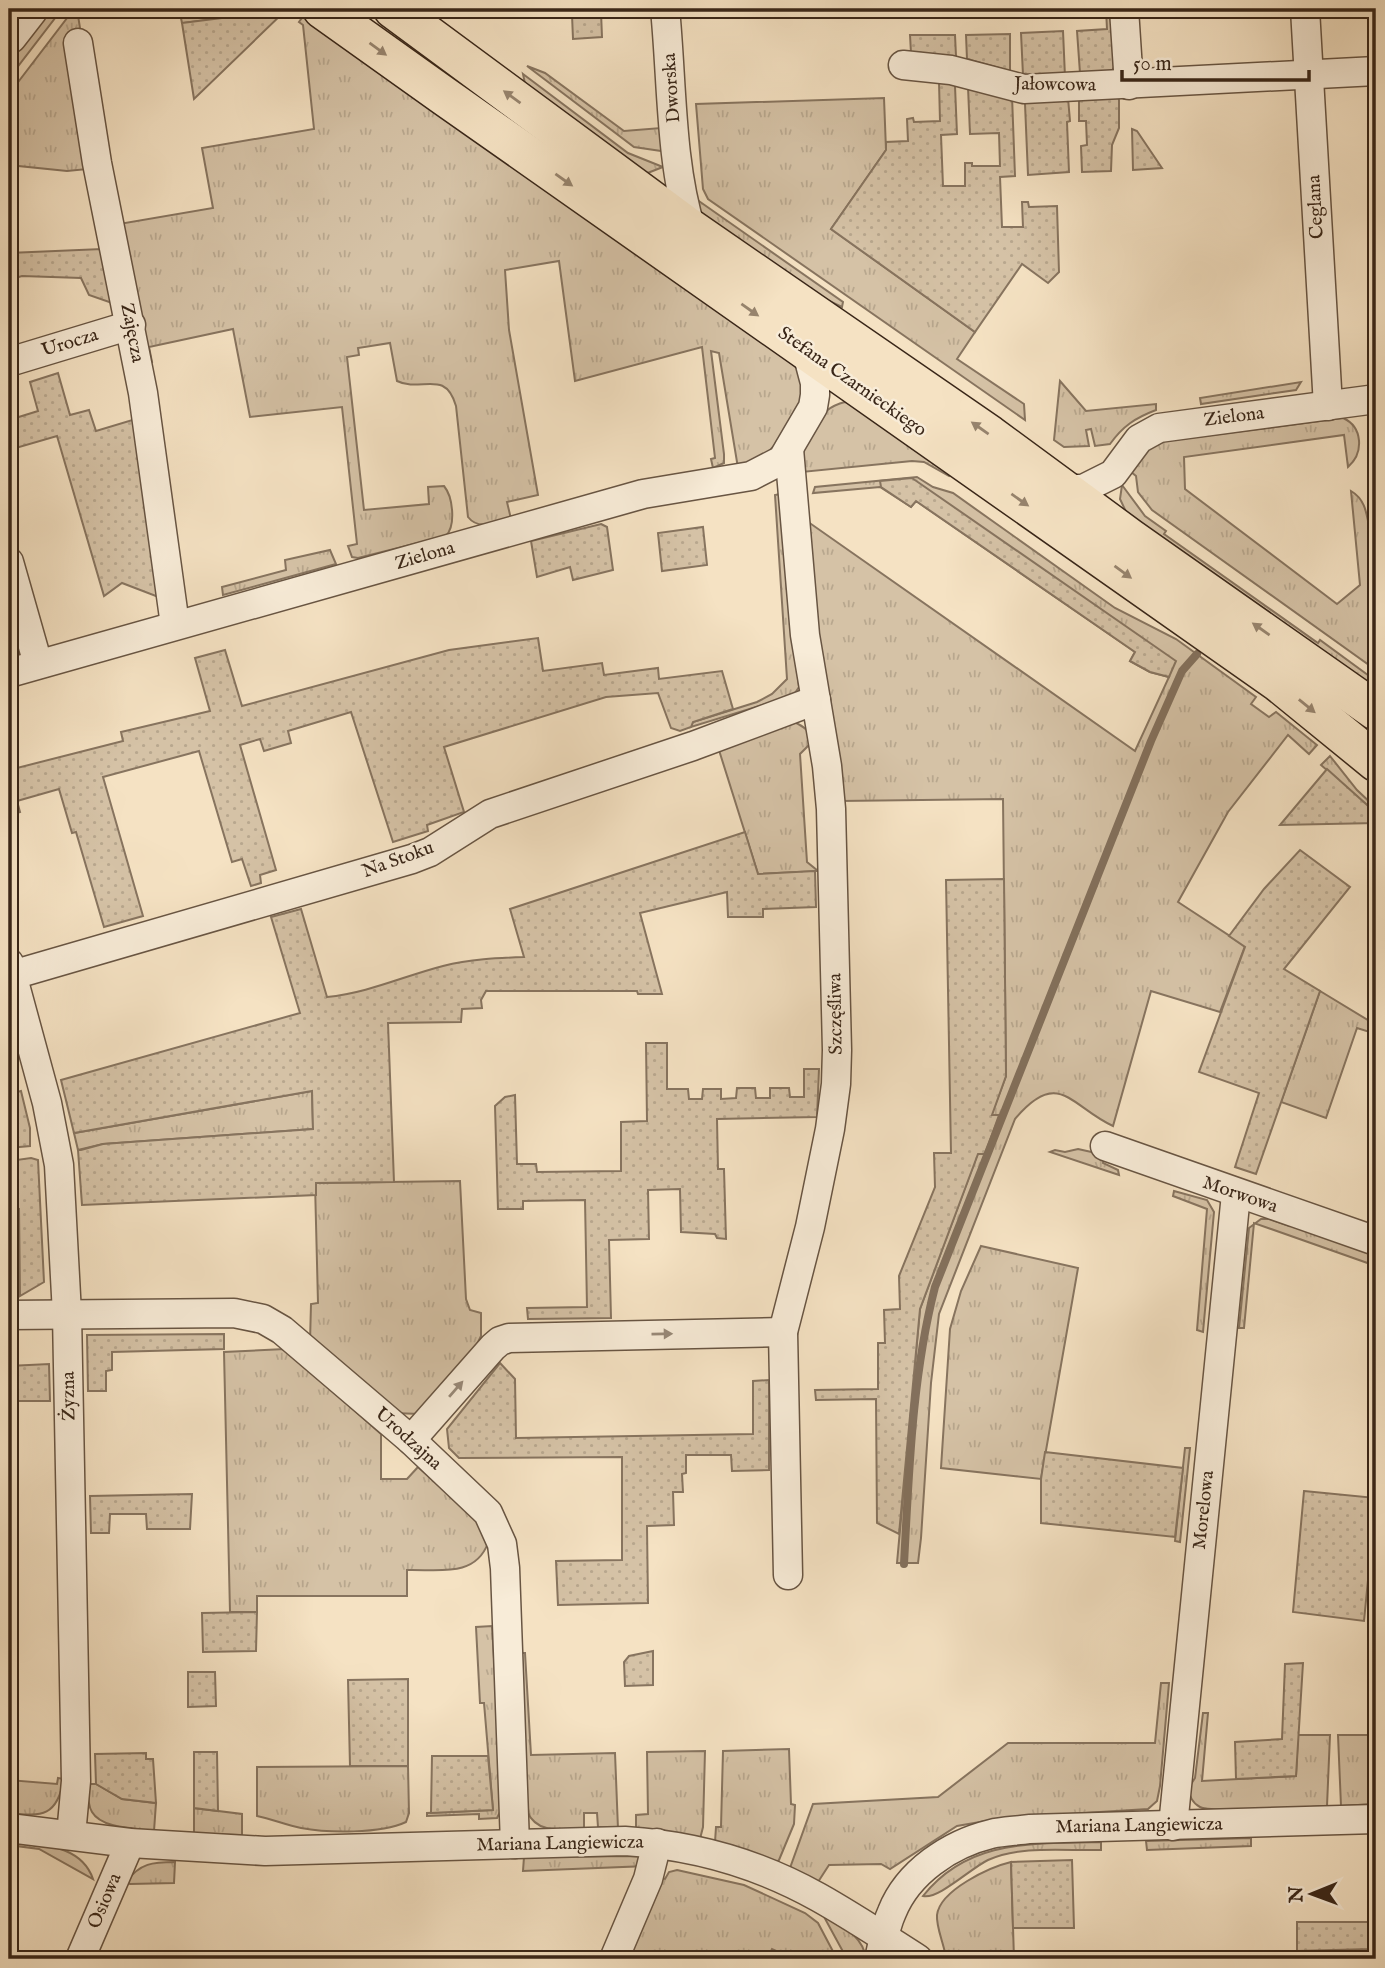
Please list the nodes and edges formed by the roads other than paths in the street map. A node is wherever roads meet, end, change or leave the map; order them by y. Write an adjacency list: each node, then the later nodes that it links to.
1 (30, 9): 7 (street)
2 (322, 9): 17 (main road, Stefana Czarnieckiego, one-way to 17)
3 (394, 9): 14 (main road, Stefana Czarnieckiego, one-way to 3)
4 (665, 9): 13 (street, Dworska)
5 (1125, 9): 12 (street)
6 (1305, 9): 11 (street, Ceglana)
7 (9, 36)
8 (78, 43): 16 (street, Zajęcza)
9 (903, 65): 12 (street, Jałowcowa)
10 (1376, 71): 11 (street, Jałowcowa)
11 (1309, 75): 12 (street, Jałowcowa); 21 (street, Ceglana)
12 (1129, 85)
13 (678, 167): 14 (street); 15 (street, Dworska)
14 (626, 181): 15 (main road, Stefana Czarnieckiego)
15 (691, 229): 25 (main road, Stefana Czarnieckiego, one-way to 15)
16 (131, 325): 18 (street, Urocza); 28 (street, Zajęcza)
17 (806, 349): 19 (main road, Stefana Czarnieckiego); 22 (street)
18 (9, 362)
19 (864, 390): 22 (street); 33 (main road, Stefana Czarnieckiego, one-way to 33)
20 (1376, 399): 21 (street, Zielona)
21 (1328, 405): 24 (street, Zielona)
22 (813, 407): 23 (street, Zielona)
23 (789, 449): 28 (street, Zielona); 31 (street, Szczęśliwa)
24 (1113, 474): 25 (street, Zielona); 26 (street)
25 (1062, 489): 26 (main road, Stefana Czarnieckiego)
26 (1130, 538): 32 (main road, Stefana Czarnieckiego, one-way to 26)
27 (9, 562): 29 (street)
28 (176, 625): 29 (street, Zielona)
29 (38, 664): 30 (street, Zielona)
30 (9, 673)
31 (816, 701): 34 (street, Na Stoku); 40 (street, Szczęśliwa)
32 (1376, 711)
33 (1376, 762)
34 (10, 971): 38 (street, Żyzna)
35 (1105, 1146): 36 (street, Morwowa)
36 (1236, 1194): 37 (street, Morwowa); 44 (street, Morelowa)
37 (1376, 1241)
38 (67, 1314): 39 (street, Urodzajna); 41 (street, Urodzajna); 46 (street, Żyzna)
39 (9, 1315)
40 (783, 1332): 41 (street, one-way to 40); 42 (street, Szczęśliwa)
41 (411, 1440): 49 (street, Urodzajna)
42 (788, 1576)
43 (1376, 1819): 44 (street, Mariana Langiewicza)
44 (1173, 1826): 50 (street, Mariana Langiewicza)
45 (9, 1828): 46 (street, Mariana Langiewicza)
46 (71, 1835): 47 (street, Mariana Langiewicza)
47 (130, 1843): 49 (street, Mariana Langiewicza); 53 (street, Osiowa)
48 (657, 1843): 49 (street, Mariana Langiewicza); 51 (street, Mariana Langiewicza); 54 (street)
49 (514, 1844)
50 (903, 1889): 51 (street); 52 (street, Mariana Langiewicza)
51 (834, 1906): 52 (street, Mariana Langiewicza)
52 (881, 1948): 55 (street)
53 (80, 1959)
54 (614, 1959)
55 (918, 1959)

